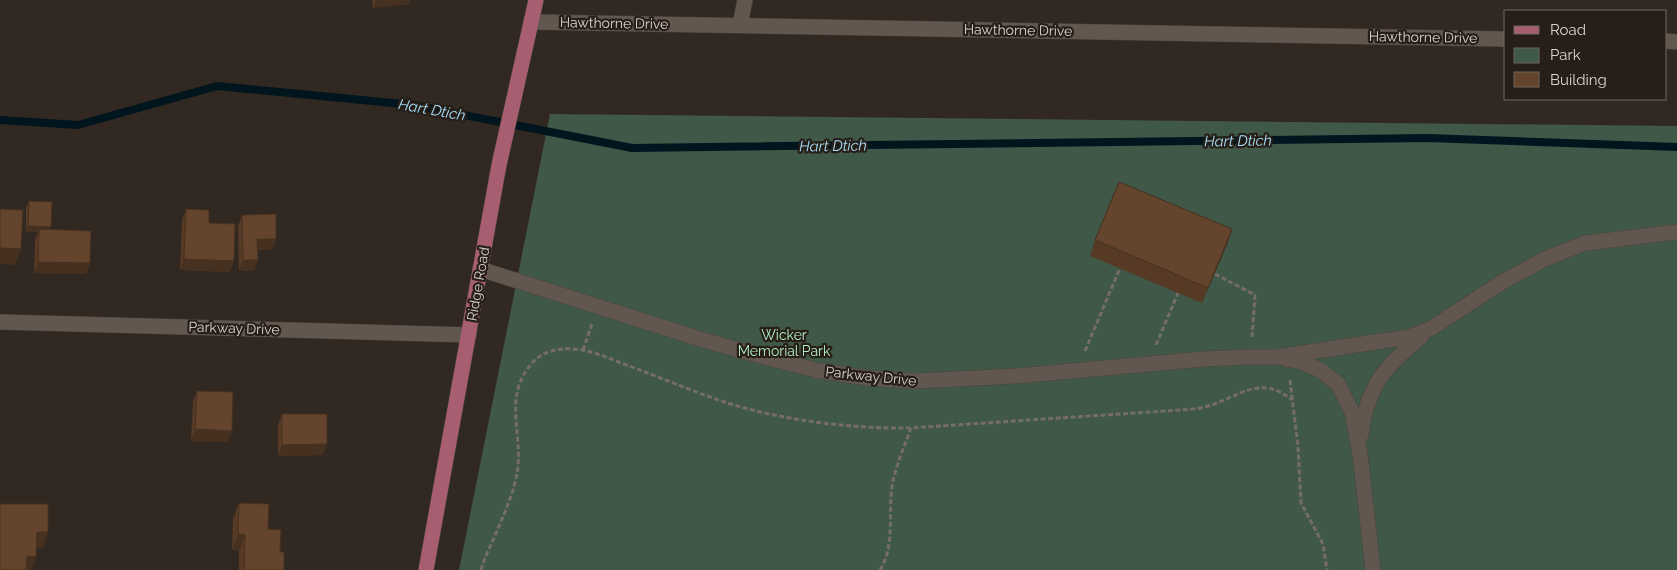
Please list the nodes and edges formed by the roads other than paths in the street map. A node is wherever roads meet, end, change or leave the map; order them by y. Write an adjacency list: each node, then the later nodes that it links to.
1 (536, 0): 3 (main road, Ridge Road)
2 (745, 0): 4 (street)
3 (531, 22): 4 (street, Hawthorne Drive); 7 (main road, Ridge Road)
4 (740, 25): 5 (street, Hawthorne Drive)
5 (1504, 38)
6 (1677, 232): 9 (street)
7 (480, 269): 10 (main road, Ridge Road); 11 (street, Parkway Drive)
8 (0, 322): 10 (street, Parkway Drive)
9 (1430, 329): 11 (street); 12 (street)
10 (469, 335): 13 (main road, Ridge Road)
11 (1282, 359): 12 (street)
12 (1360, 454): 14 (street)
13 (426, 570)
14 (1373, 570)

